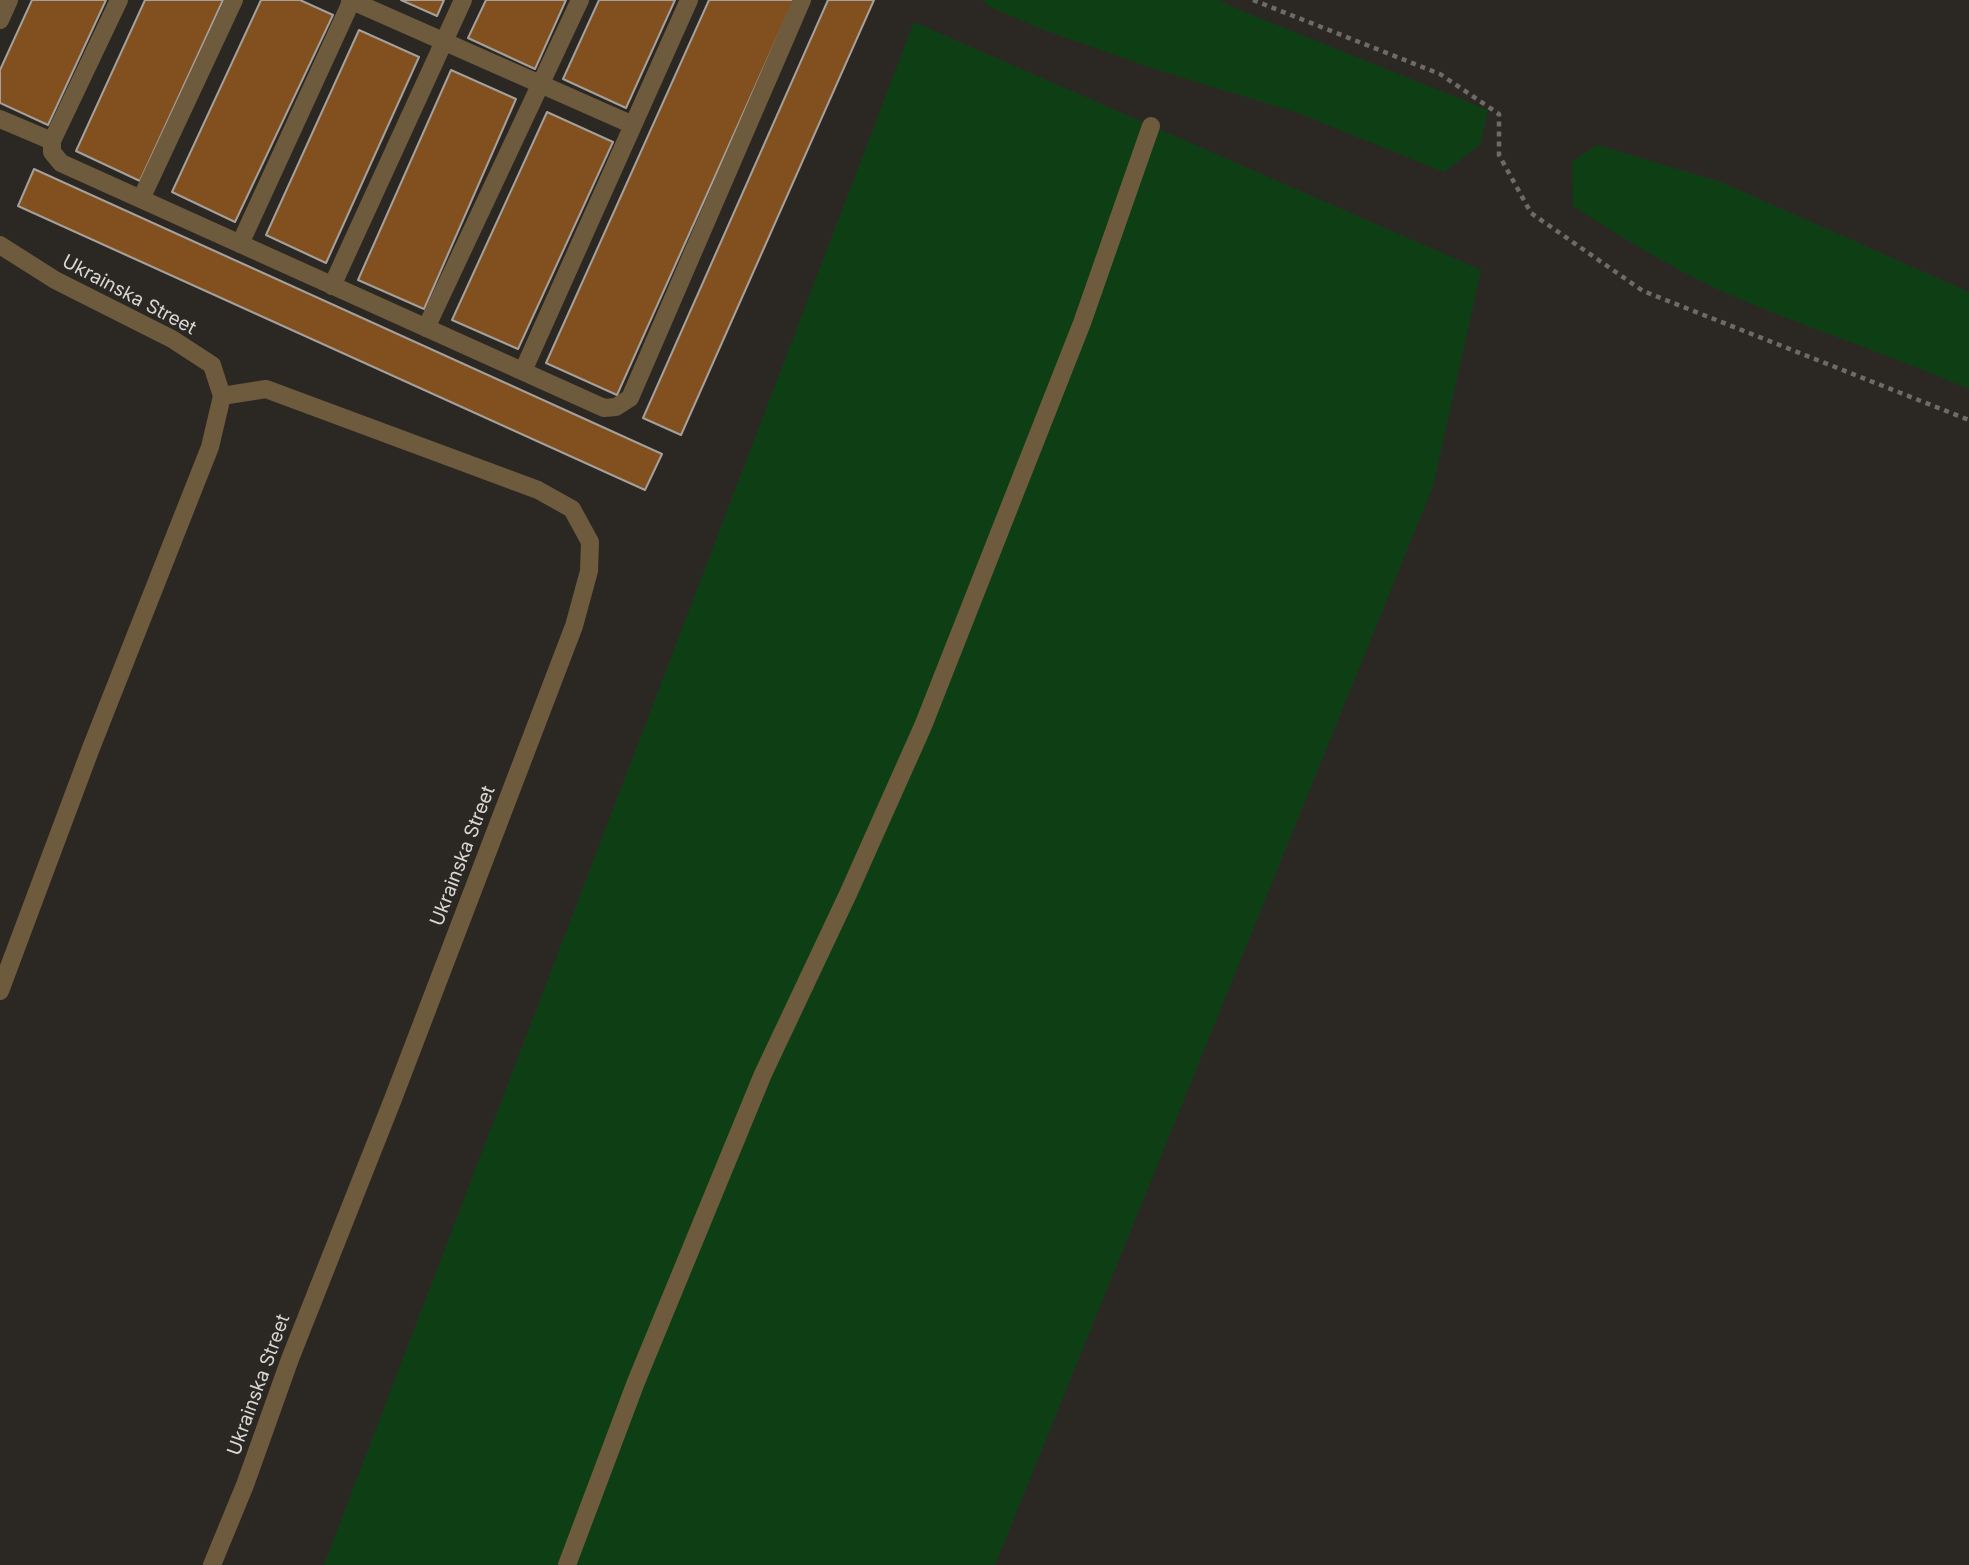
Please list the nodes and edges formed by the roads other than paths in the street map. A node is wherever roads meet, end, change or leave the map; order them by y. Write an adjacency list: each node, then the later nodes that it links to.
1 (9, 0): 9 (street)
2 (119, 0): 15 (street)
3 (234, 0): 16 (street)
4 (351, 0): 10 (street); 17 (street)
5 (463, 0): 10 (street)
6 (580, 0): 11 (street)
7 (689, 0): 13 (street)
8 (802, 0): 21 (street)
9 (0, 20)
10 (444, 42): 11 (street); 19 (street)
11 (540, 84): 13 (street); 20 (street)
12 (0, 119): 15 (street)
13 (633, 125): 21 (street)
14 (1152, 126): 25 (street)
15 (52, 141): 16 (street)
16 (141, 199): 17 (street)
17 (240, 244): 19 (street)
18 (0, 245): 22 (street, Ukrainska Street)
19 (332, 286): 20 (street)
20 (426, 328): 21 (street)
21 (523, 371)
22 (222, 396): 23 (street); 24 (street, Ukrainska Street)
23 (0, 992)
24 (212, 1565)
25 (567, 1565)

